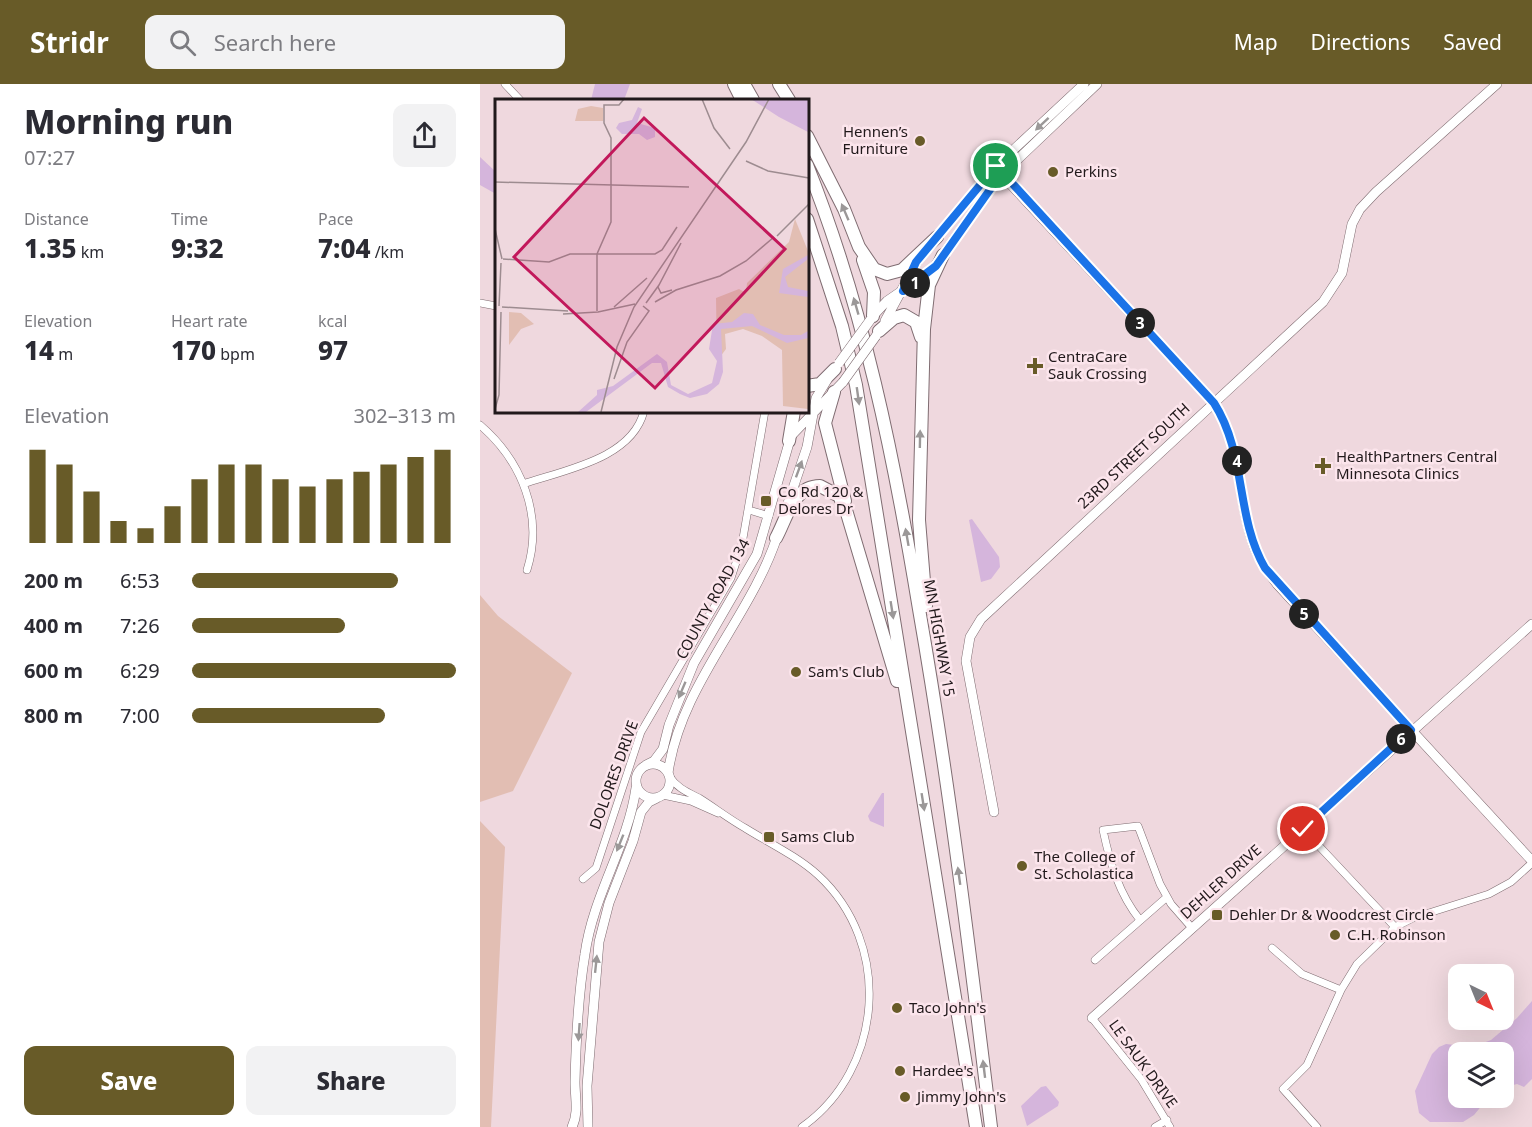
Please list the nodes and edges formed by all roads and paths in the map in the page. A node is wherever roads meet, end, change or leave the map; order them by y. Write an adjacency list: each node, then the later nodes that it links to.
1 (505, 84): 9 (street)
2 (735, 84): 10 (highway)
3 (744, 84): 11 (highway)
4 (771, 84): 12 (highway)
5 (779, 84): 13 (highway)
6 (1084, 84): 18 (street, COUNTY ROAD 134, one-way to 18)
7 (1097, 84): 16 (street, COUNTY ROAD 134)
8 (1497, 84): 30 (street, 23RD STREET SOUTH)
9 (519, 99)
10 (742, 99)
11 (752, 99)
12 (778, 99)
13 (788, 99)
14 (808, 138): 19 (highway, one-way to 14)
15 (808, 168): 45 (highway, MN HIGHWAY 15, one-way to 15)
16 (1001, 174): 20 (street, COUNTY ROAD 134); 30 (street)
17 (808, 222): 47 (highway, one-way to 47)
18 (937, 237): 19 (highway); 21 (street, COUNTY ROAD 134)
19 (858, 245): 24 (highway)
20 (943, 255): 21 (street, COUNTY ROAD 134); 26 (highway)
21 (903, 291): 24 (street, COUNTY ROAD 134); 25 (street, COUNTY ROAD 134)
22 (480, 303): 23 (street)
23 (495, 306)
24 (872, 317): 27 (street, COUNTY ROAD 134, bridge)
25 (878, 333): 26 (highway); 29 (street, COUNTY ROAD 134, bridge)
26 (923, 359): 45 (highway, one-way to 26)
27 (837, 366): 28 (highway); 31 (street, COUNTY ROAD 134)
28 (808, 386)
29 (834, 392): 31 (street, COUNTY ROAD 134); 40 (highway)
30 (1214, 403): 46 (street); 52 (street, 23RD STREET SOUTH)
31 (814, 411): 36 (street, COUNTY ROAD 134); 41 (street, COUNTY ROAD 134, one-way to 31)
32 (644, 412): 37 (street)
33 (765, 412): 38 (street, DOLORES DRIVE)
34 (794, 412): 36 (highway)
35 (480, 425): 37 (street)
36 (789, 441): 39 (street, COUNTY ROAD 134)
37 (523, 484): 42 (street)
38 (749, 510): 39 (street); 56 (street, DOLORES DRIVE)
39 (769, 516): 44 (street); 48 (street, COUNTY ROAD 134, one-way to 48)
40 (855, 537): 41 (highway); 47 (highway)
41 (776, 538): 44 (street, COUNTY ROAD 134)
42 (527, 570)
43 (1532, 624): 46 (street, DEHLER DRIVE)
44 (722, 642): 49 (street, COUNTY ROAD 134)
45 (935, 700): 70 (highway, MN HIGHWAY 15, one-way to 45)
46 (1411, 730): 54 (street, DEHLER DRIVE); 55 (street)
47 (916, 759): 69 (highway, one-way to 69)
48 (646, 765): 49 (street); 50 (street)
49 (669, 774): 51 (street); 53 (street)
50 (636, 788): 51 (street); 67 (street, one-way to 67)
51 (660, 796): 53 (street); 68 (street, one-way to 51)
52 (994, 812)
53 (723, 815): 66 (street)
54 (1303, 829): 59 (street); 60 (street, DEHLER DRIVE)
55 (1532, 862): 59 (street)
56 (583, 879)
57 (1167, 897): 58 (street); 58 (street); 60 (street)
58 (1140, 920): 62 (street)
59 (1395, 927): 63 (street)
60 (1192, 928): 64 (street, DEHLER DRIVE)
61 (1272, 948): 63 (street)
62 (1095, 960)
63 (1341, 990): 72 (street)
64 (1092, 1018): 65 (street, LE SAUK DRIVE)
65 (1168, 1124): 71 (street)
66 (804, 1126)
67 (572, 1127)
68 (588, 1127)
69 (976, 1127)
70 (991, 1127)
71 (1155, 1127)
72 (1317, 1127)

